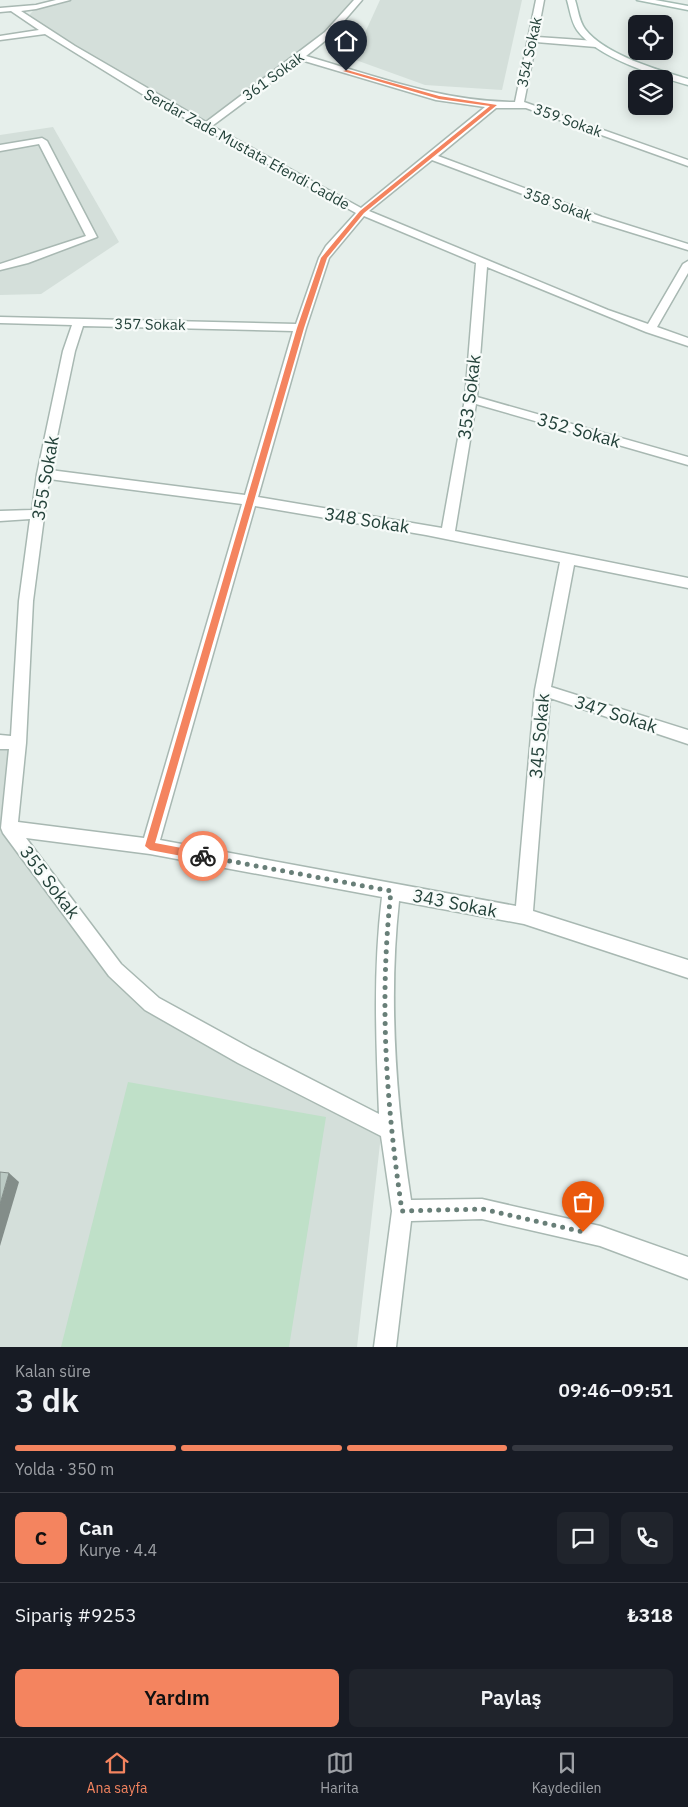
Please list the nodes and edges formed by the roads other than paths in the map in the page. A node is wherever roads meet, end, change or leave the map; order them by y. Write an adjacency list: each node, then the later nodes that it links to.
1 (26, 0): 7 (street)
2 (66, 0): 7 (street)
3 (358, 0): 15 (street, 361 Sokak)
4 (540, 0): 13 (street, 354 Sokak)
5 (571, 0): 14 (street)
6 (642, 0): 8 (street)
7 (36, 8): 9 (street)
8 (688, 8)
9 (13, 9): 10 (street); 11 (street, Serdar Zade Mustata Efendi Cadde)
10 (0, 10)
11 (46, 31): 12 (street); 19 (street, Serdar Zade Mustata Efendi Cadde)
12 (0, 38)
13 (533, 40): 14 (street); 17 (street, 354 Sokak)
14 (596, 44): 16 (street)
15 (300, 57): 18 (street, 359 Sokak); 19 (street, 361 Sokak)
16 (688, 82)
17 (519, 104): 18 (street, 359 Sokak); 22 (street, 359 Sokak)
18 (494, 105): 21 (street)
19 (206, 126): 23 (street, Serdar Zade Mustata Efendi Cadde)
20 (0, 148): 27 (street)
21 (430, 156): 23 (street); 24 (street, 358 Sokak)
22 (688, 163)
23 (362, 212): 25 (street, Serdar Zade Mustata Efendi Cadde); 30 (street)
24 (688, 247)
25 (482, 260): 31 (street, Serdar Zade Mustata Efendi Cadde); 33 (street, 353 Sokak)
26 (688, 264): 31 (street)
27 (0, 267)
28 (0, 320): 29 (street, 357 Sokak)
29 (79, 322): 30 (street, 357 Sokak); 35 (street, 355 Sokak)
30 (300, 328): 36 (street)
31 (650, 330): 32 (street, Serdar Zade Mustata Efendi Cadde)
32 (688, 342)
33 (471, 399): 34 (street, 352 Sokak); 39 (street, 353 Sokak)
34 (688, 461)
35 (44, 474): 36 (street, 348 Sokak); 37 (street, 355 Sokak)
36 (252, 501): 39 (street, 348 Sokak); 47 (street)
37 (38, 514): 38 (street); 45 (street, 355 Sokak)
38 (0, 516)
39 (448, 534): 40 (street, 348 Sokak)
40 (568, 559): 41 (street, 348 Sokak); 42 (street, 345 Sokak)
41 (688, 584)
42 (543, 690): 43 (street, 347 Sokak); 49 (street, 345 Sokak)
43 (688, 737)
44 (0, 742): 45 (street)
45 (18, 743): 46 (street, 355 Sokak)
46 (9, 828): 47 (street, 343 Sokak); 51 (street, 355 Sokak)
47 (150, 846): 48 (street, 343 Sokak)
48 (391, 891): 49 (street, 343 Sokak); 51 (street)
49 (524, 916): 50 (street, 343 Sokak)
50 (688, 969)
51 (390, 1130): 52 (street)
52 (402, 1211): 53 (street); 54 (street)
53 (688, 1268)
54 (385, 1347)

